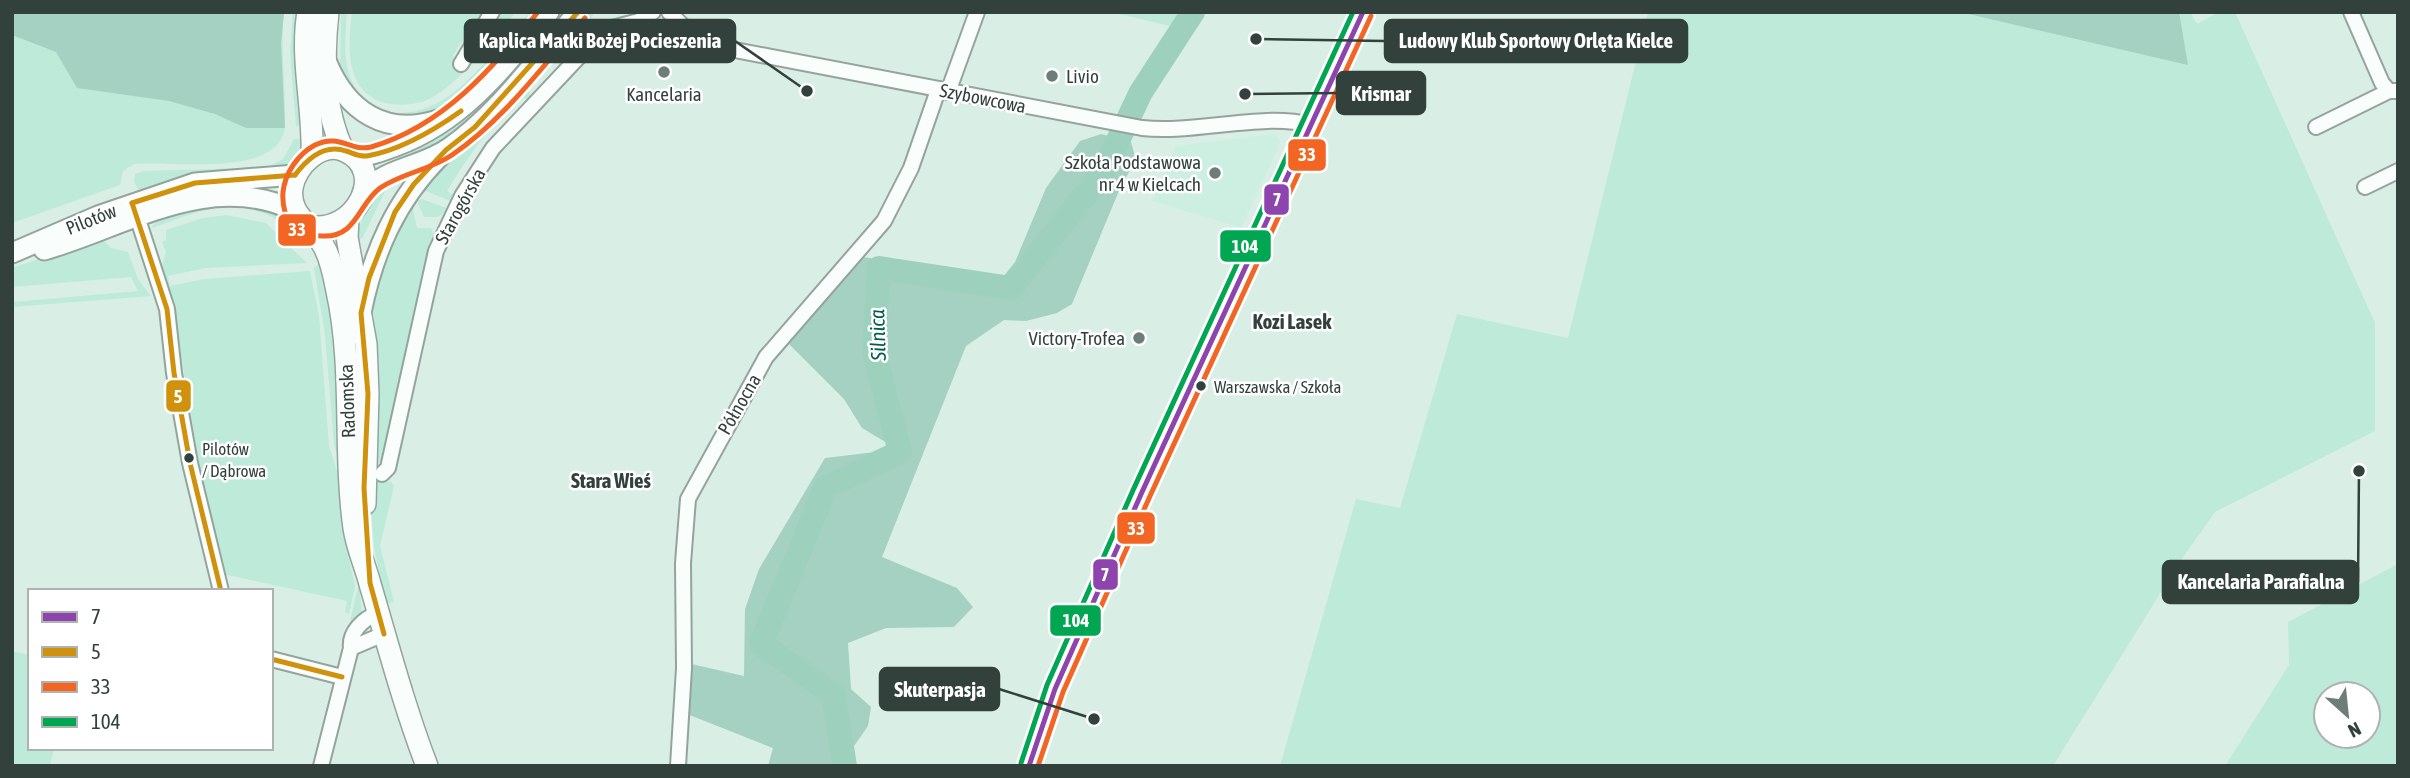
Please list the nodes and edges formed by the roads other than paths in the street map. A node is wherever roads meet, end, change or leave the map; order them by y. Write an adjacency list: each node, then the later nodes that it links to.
1 (308, 12): 20 (main road)
2 (328, 12): 11 (main road)
3 (492, 12): 12 (street)
4 (549, 12): 15 (main road)
5 (578, 12): 18 (main road)
6 (653, 12): 31 (street, Starogórska)
7 (669, 12): 13 (street, Szybowcowa)
8 (976, 12): 13 (street, Północna)
9 (1363, 12): 16 (main road)
10 (2351, 12): 14 (street)
11 (325, 59): 15 (main road); 19 (main road)
12 (461, 64)
13 (943, 91): 16 (street, Szybowcowa); 40 (street, Północna)
14 (2393, 91): 17 (street)
15 (461, 110): 19 (main road)
16 (1311, 125): 41 (main road)
17 (2316, 127)
18 (446, 150): 24 (main road); 30 (main road)
19 (349, 153): 20 (main road); 24 (main road)
20 (312, 156): 22 (main road)
21 (2398, 171): 23 (street)
22 (295, 176): 25 (main road, Pilotów); 26 (main road)
23 (2365, 187)
24 (363, 192): 27 (main road)
25 (135, 210): 26 (main road, Pilotów); 28 (main road, Pilotów); 29 (main road, Pilotów); 33 (street)
26 (301, 218): 27 (main road); 32 (main road, Radomska)
27 (348, 218): 30 (main road, Radomska)
28 (12, 253)
29 (12, 259)
30 (361, 313): 32 (main road, Radomska)
31 (382, 474)
32 (370, 583): 34 (main road, Radomska)
33 (221, 589)
34 (381, 624): 35 (street); 35 (street); 39 (main road, Radomska)
35 (351, 648): 37 (street)
36 (273, 660): 37 (street)
37 (342, 677): 38 (street)
38 (321, 766)
39 (427, 766)
40 (678, 766)
41 (1029, 766)

